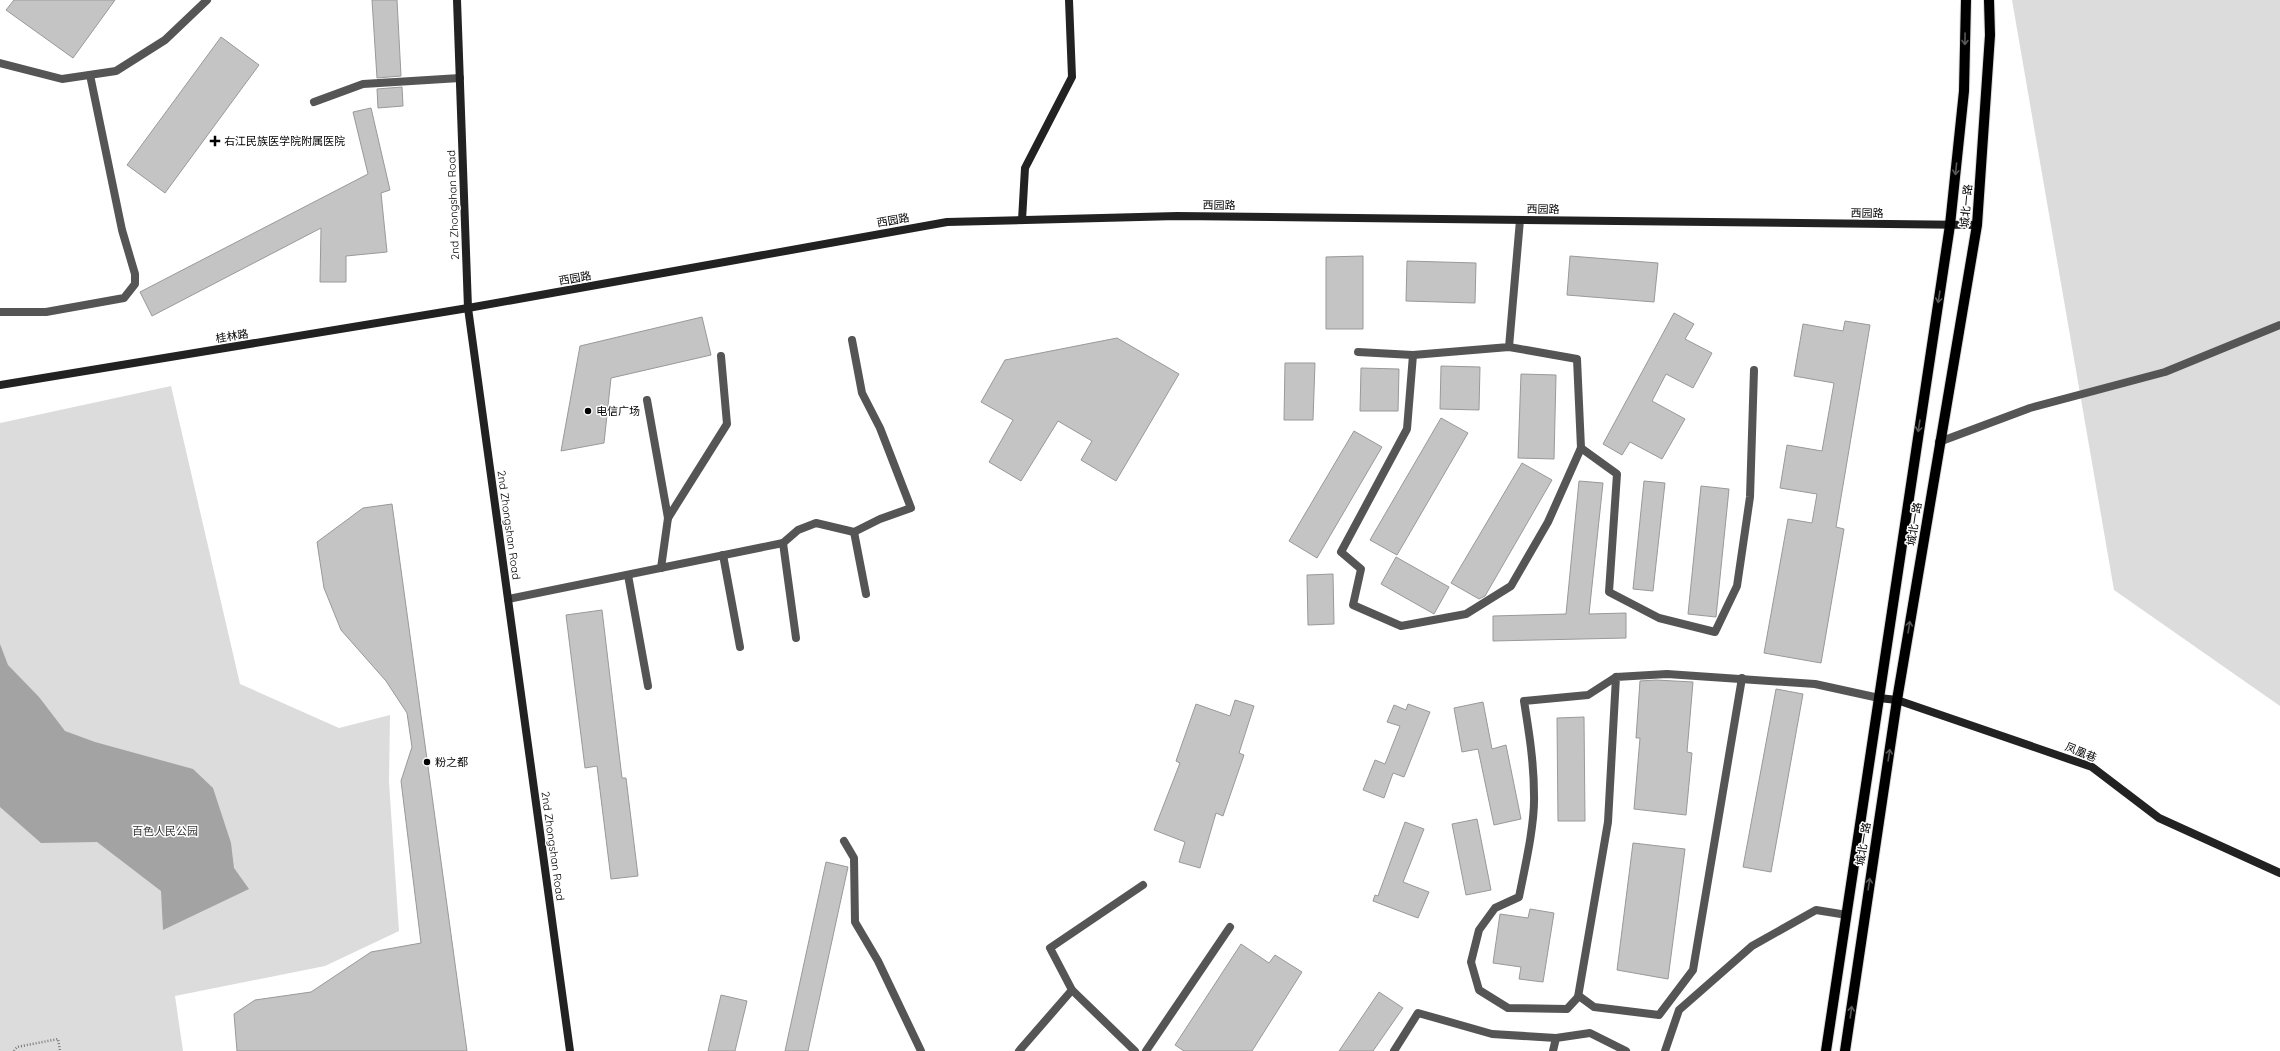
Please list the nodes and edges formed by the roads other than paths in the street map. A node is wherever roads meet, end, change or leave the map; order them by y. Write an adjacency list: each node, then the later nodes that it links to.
1 (207, 0): 7 (street)
2 (457, 0): 8 (street, 2nd Zhongshan Road)
3 (1069, 0): 10 (street)
4 (1966, 0): 12 (main road, 城北一路, one-way to 12)
5 (1989, 0): 13 (main road, 城北一路)
6 (0, 63): 7 (street)
7 (90, 75): 15 (street)
8 (460, 78): 9 (street); 14 (street, 2nd Zhongshan Road)
9 (314, 102)
10 (1022, 220): 11 (street, 西园路); 14 (street, 西园路)
11 (1520, 220): 12 (street, 西园路); 18 (street)
12 (1950, 225): 13 (street, 西园路); 40 (main road, 城北一路, one-way to 40)
13 (1977, 225): 25 (main road, 城北一路)
14 (468, 308): 23 (street, 桂林路); 34 (street, 2nd Zhongshan Road)
15 (0, 312)
16 (2280, 324): 25 (street)
17 (852, 340): 28 (street)
18 (1509, 347): 20 (street); 26 (street)
19 (1358, 352): 20 (street)
20 (1413, 355): 26 (street)
21 (721, 356): 27 (street)
22 (1754, 370): 26 (street)
23 (0, 385)
24 (647, 400): 27 (street)
25 (1939, 442): 41 (main road, 城北一路, one-way to 25)
26 (1581, 448)
27 (668, 518): 31 (street)
28 (854, 532): 29 (street); 33 (street)
29 (783, 544): 30 (street); 35 (street)
30 (724, 555): 31 (street); 36 (street)
31 (661, 568): 32 (street)
32 (628, 574): 34 (street); 39 (street)
33 (866, 594)
34 (508, 599): 50 (street, 2nd Zhongshan Road)
35 (796, 638)
36 (740, 647)
37 (1616, 677): 38 (street); 48 (street); 48 (street)
38 (1742, 678): 40 (street); 48 (street)
39 (648, 686)
40 (1879, 698): 41 (street, 凤凰巷); 45 (main road, 城北一路)
41 (1897, 700): 43 (street, 凤凰巷); 60 (main road, 城北一路, one-way to 41)
42 (844, 841): 51 (street)
43 (2280, 873)
44 (1143, 885): 47 (street)
45 (1847, 915): 58 (street); 59 (main road, 城北一路)
46 (1230, 927): 54 (street)
47 (1072, 990): 52 (street); 53 (street)
48 (1578, 997)
49 (1556, 1038): 55 (street); 56 (street); 57 (street)
50 (570, 1051)
51 (921, 1051)
52 (1019, 1051)
53 (1135, 1051)
54 (1146, 1051)
55 (1394, 1051)
56 (1553, 1051)
57 (1626, 1051)
58 (1665, 1051)
59 (1826, 1051)
60 (1845, 1051)

